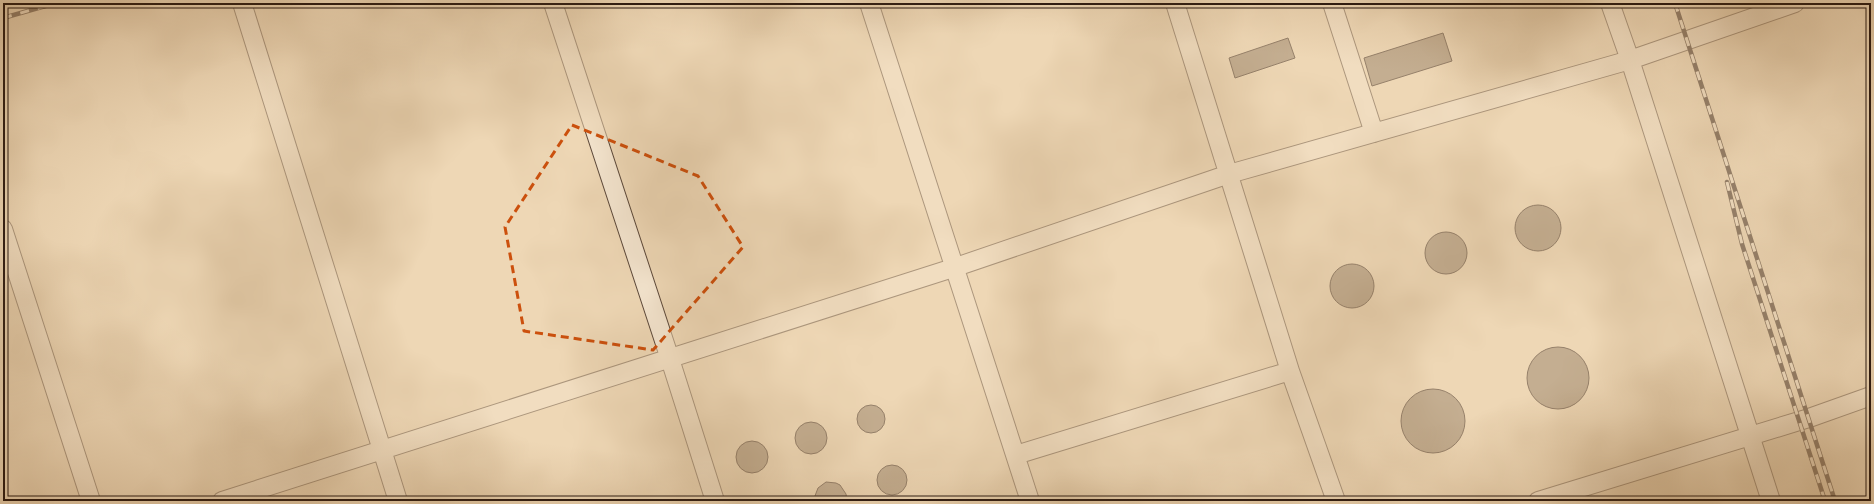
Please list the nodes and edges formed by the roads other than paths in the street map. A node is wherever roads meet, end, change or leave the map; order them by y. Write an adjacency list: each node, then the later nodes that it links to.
1 (242, 3): 17 (lane)
2 (553, 3): 13 (lane)
3 (869, 3): 12 (lane)
4 (1175, 3): 10 (lane)
5 (1332, 3): 9 (lane)
6 (1610, 3): 8 (lane)
7 (1795, 3): 8 (lane)
8 (1630, 60): 9 (lane); 16 (lane)
9 (1374, 133): 10 (lane)
10 (1228, 174): 12 (lane); 14 (lane)
11 (3, 229): 19 (lane)
12 (954, 268): 13 (lane); 18 (lane)
13 (670, 358): 17 (lane); 22 (lane)
14 (1290, 371): 18 (lane); 24 (lane)
15 (1871, 396): 16 (lane)
16 (1751, 436): 25 (lane); 26 (lane)
17 (382, 451): 20 (lane); 21 (lane)
18 (1016, 455): 23 (lane)
19 (91, 501)
20 (222, 501)
21 (398, 501)
22 (715, 501)
23 (1030, 501)
24 (1336, 501)
25 (1538, 501)
26 (1771, 501)

